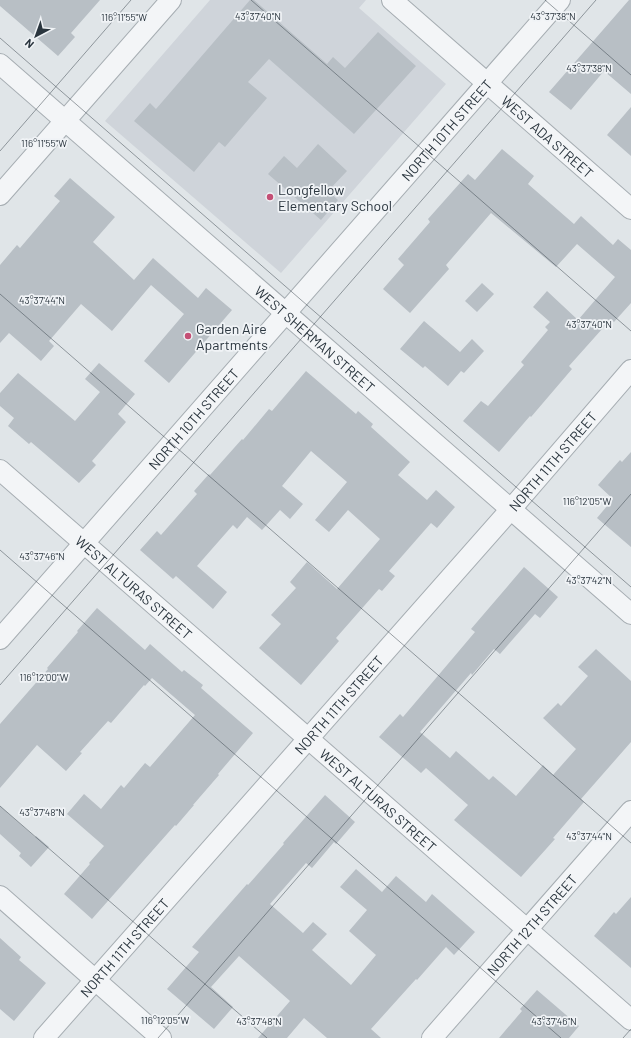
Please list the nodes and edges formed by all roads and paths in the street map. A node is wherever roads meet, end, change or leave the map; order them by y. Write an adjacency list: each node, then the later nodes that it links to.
1 (171, 0): 6 (street)
2 (392, 0): 5 (street, WEST ADA STREET)
3 (560, 0): 5 (street, NORTH 10TH STREET)
4 (0, 64): 6 (street, WEST SHERMAN STREET)
5 (487, 83): 8 (street, WEST ADA STREET); 9 (street, NORTH 10TH STREET)
6 (66, 121): 7 (street); 9 (street, WEST SHERMAN STREET)
7 (0, 195)
8 (631, 209)
9 (286, 313): 12 (street, WEST SHERMAN STREET); 13 (street, NORTH 10TH STREET)
10 (631, 370): 12 (street, NORTH 11TH STREET)
11 (0, 470): 13 (street, WEST ALTURAS STREET)
12 (511, 509): 14 (street, WEST SHERMAN STREET); 16 (street, NORTH 11TH STREET)
13 (84, 544): 15 (street, NORTH 10TH STREET); 16 (street, WEST ALTURAS STREET)
14 (631, 614)
15 (0, 639)
16 (308, 738): 19 (street, WEST ALTURAS STREET); 20 (street, NORTH 11TH STREET)
17 (631, 811): 19 (street, NORTH 12TH STREET)
18 (0, 896): 20 (street)
19 (527, 930): 21 (street, WEST ALTURAS STREET); 24 (street, NORTH 12TH STREET)
20 (95, 980): 22 (street, NORTH 11TH STREET); 23 (street)
21 (631, 1020)
22 (44, 1038)
23 (162, 1038)
24 (432, 1038)

